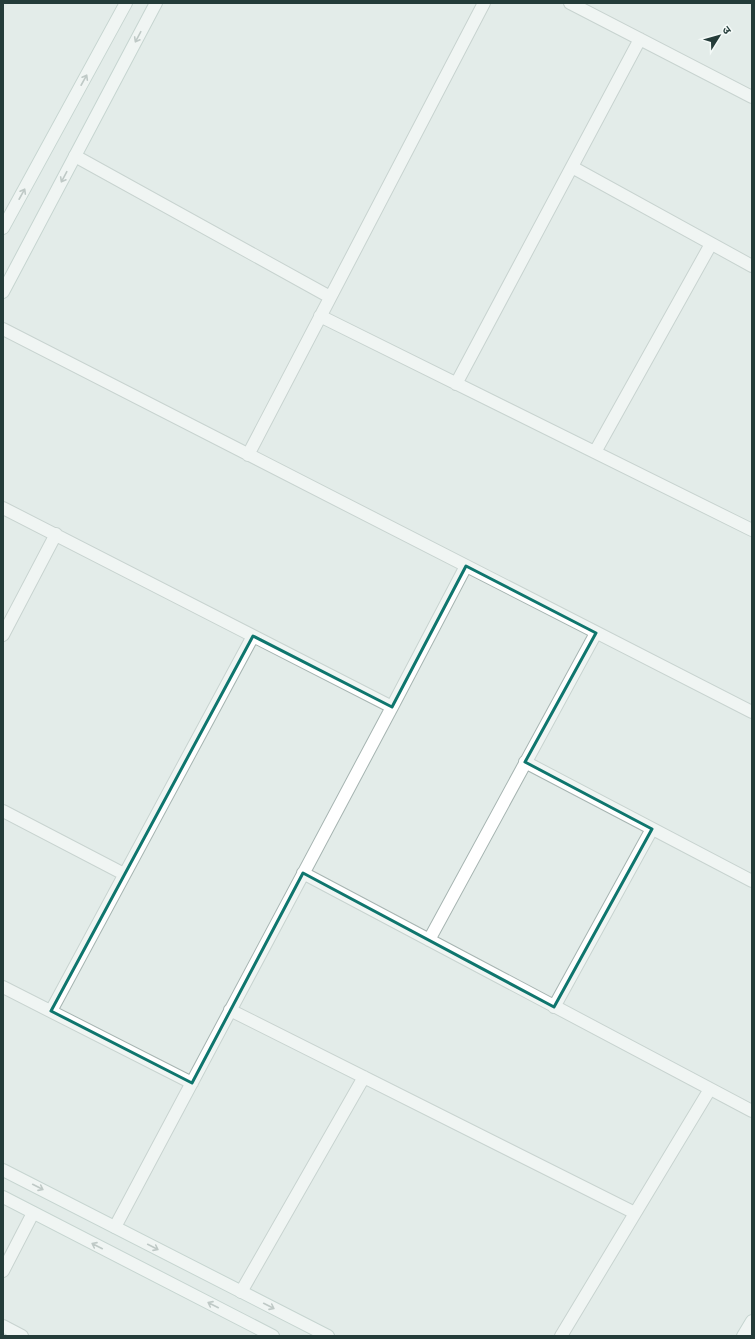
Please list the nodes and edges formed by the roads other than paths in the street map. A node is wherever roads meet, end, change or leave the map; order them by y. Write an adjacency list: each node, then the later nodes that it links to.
1 (126, 3): 9 (street, one-way to 1)
2 (156, 3): 7 (street, one-way to 7)
3 (484, 3): 13 (street)
4 (570, 3): 5 (street)
5 (640, 39): 6 (street); 8 (street)
6 (752, 97)
7 (75, 156): 12 (street, one-way to 12); 13 (street)
8 (572, 167): 10 (street); 16 (street)
9 (3, 228)
10 (711, 244): 11 (street); 17 (street)
11 (752, 266)
12 (3, 292)
13 (330, 297): 14 (street)
14 (320, 316): 16 (street); 18 (street)
15 (3, 329): 18 (street)
16 (456, 384): 17 (street)
17 (595, 452): 20 (street)
18 (248, 455): 22 (street)
19 (3, 508): 21 (street)
20 (752, 530)
21 (56, 534): 24 (street); 25 (street)
22 (466, 566): 23 (street); 26 (street)
23 (596, 633): 27 (street); 28 (street)
24 (3, 635)
25 (253, 636): 26 (street); 32 (street)
26 (392, 707): 31 (street)
27 (752, 712)
28 (526, 762): 30 (street); 34 (street)
29 (3, 811): 32 (street)
30 (652, 829): 33 (street); 36 (street)
31 (303, 873): 34 (street); 37 (street)
32 (124, 874): 38 (street)
33 (752, 881)
34 (428, 940): 36 (street)
35 (3, 987): 38 (street)
36 (554, 1006): 41 (street)
37 (230, 1010): 39 (street); 40 (street)
38 (50, 1011): 40 (street)
39 (364, 1077): 46 (street); 49 (street)
40 (192, 1082): 47 (street)
41 (710, 1089): 42 (street); 46 (street)
42 (752, 1111)
43 (3, 1170): 47 (street, one-way to 47)
44 (3, 1197): 45 (street)
45 (33, 1213): 48 (street); 53 (street, one-way to 45)
46 (635, 1214): 55 (street)
47 (115, 1227): 49 (street, one-way to 49)
48 (3, 1271)
49 (240, 1292): 54 (street, one-way to 54)
50 (752, 1321): 56 (street)
51 (3, 1326): 52 (street)
52 (22, 1336)
53 (273, 1336)
54 (328, 1336)
55 (561, 1336)
56 (743, 1336)

